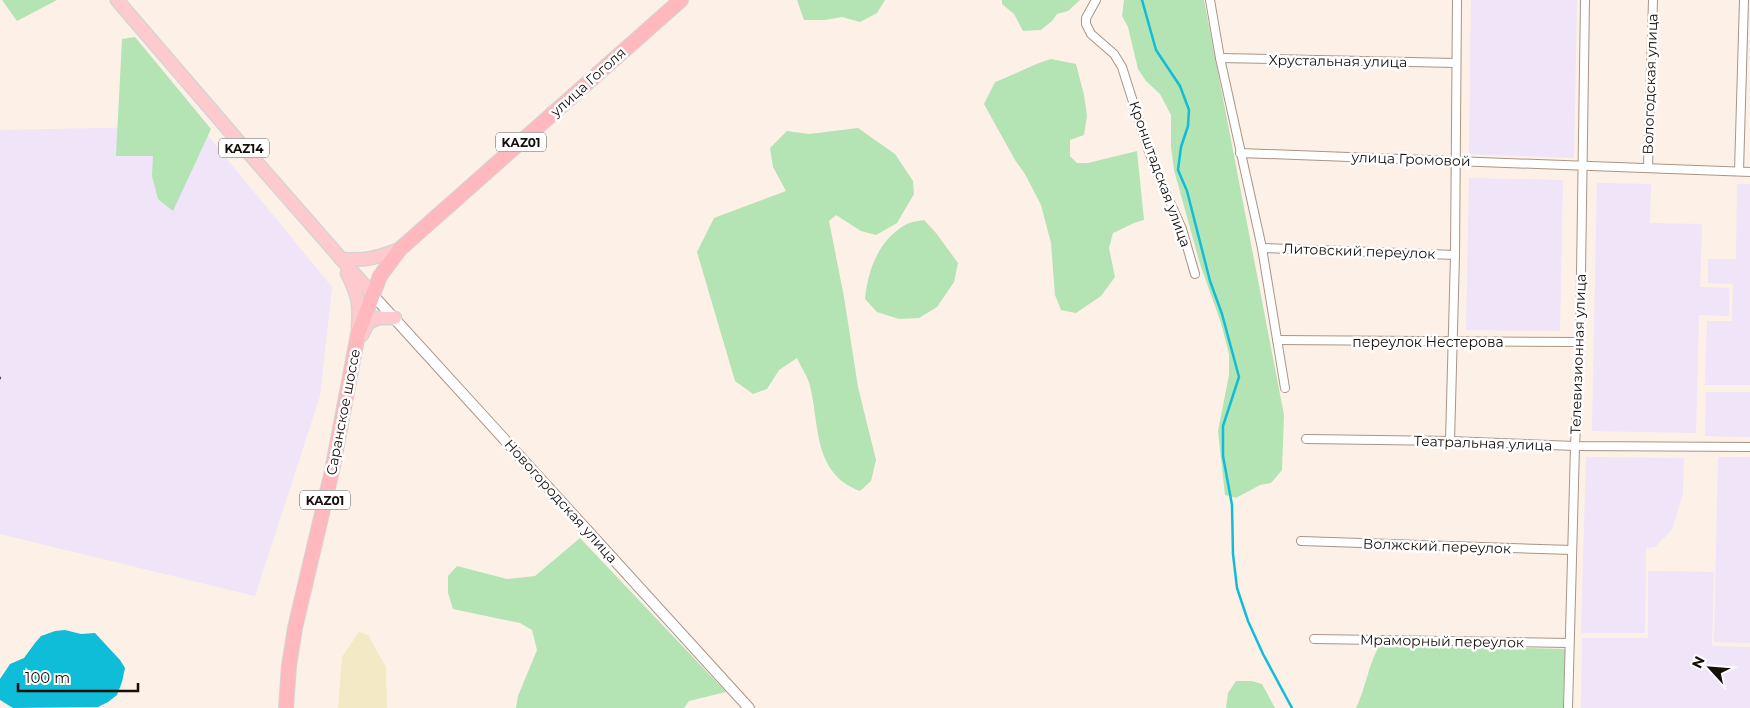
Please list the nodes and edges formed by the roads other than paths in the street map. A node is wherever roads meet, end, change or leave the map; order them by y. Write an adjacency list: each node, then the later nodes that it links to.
1 (117, 0): 20 (main road, KAZ14)
2 (681, 0): 18 (highway, улица Гоголя / KАZ01)
3 (1096, 0): 21 (street, Кронштадская улица)
4 (1210, 0): 9 (street)
5 (1457, 0): 10 (street)
6 (1585, 0): 13 (street, Телевизионная улица)
7 (1653, 0): 14 (street, Вологодская улица)
8 (1744, 0): 15 (street)
9 (1220, 58): 10 (street, Хрустальная улица); 11 (street)
10 (1456, 63): 12 (street)
11 (1240, 152): 12 (street, улица Громовой); 17 (street)
12 (1455, 161): 13 (street, улица Громовой); 19 (street)
13 (1583, 165): 14 (street, улица Громовой); 27 (street, Телевизионная улица)
14 (1648, 167): 15 (street, улица Громовой)
15 (1739, 171): 16 (street, улица Громовой)
16 (1750, 172)
17 (1262, 248): 19 (street, Литовский переулок); 25 (street)
18 (400, 249): 20 (main road); 22 (highway, улица Гоголя / KАZ01)
19 (1455, 254): 26 (street)
20 (341, 259): 22 (main road, KAZ14); 24 (main road)
21 (1195, 274)
22 (372, 294): 23 (street, Новогородская улица); 24 (highway, Саранское шоссе / KAZ01)
23 (395, 318): 28 (main road); 39 (street, Новогородская улица)
24 (358, 334): 28 (highway, Саранское шоссе / KAZ01)
25 (1277, 340): 26 (street, переулок Нестерова); 29 (street)
26 (1453, 342): 27 (street, переулок Нестерова); 31 (street)
27 (1580, 342): 32 (street, Телевизионная улица)
28 (355, 351): 38 (highway, Саранское шоссе / KAZ01)
29 (1285, 388)
30 (1306, 438): 31 (street, Театральная улица)
31 (1450, 441): 32 (street, Театральная улица)
32 (1575, 446): 33 (street, Театральная улица); 35 (street, Телевизионная улица)
33 (1750, 447)
34 (1301, 542): 35 (street, Волжский переулок)
35 (1572, 550): 37 (street, Телевизионная улица)
36 (1314, 639): 37 (street, Мраморный переулок)
37 (1569, 643): 40 (street, Телевизионная улица)
38 (286, 708)
39 (749, 708)
40 (1568, 708)

